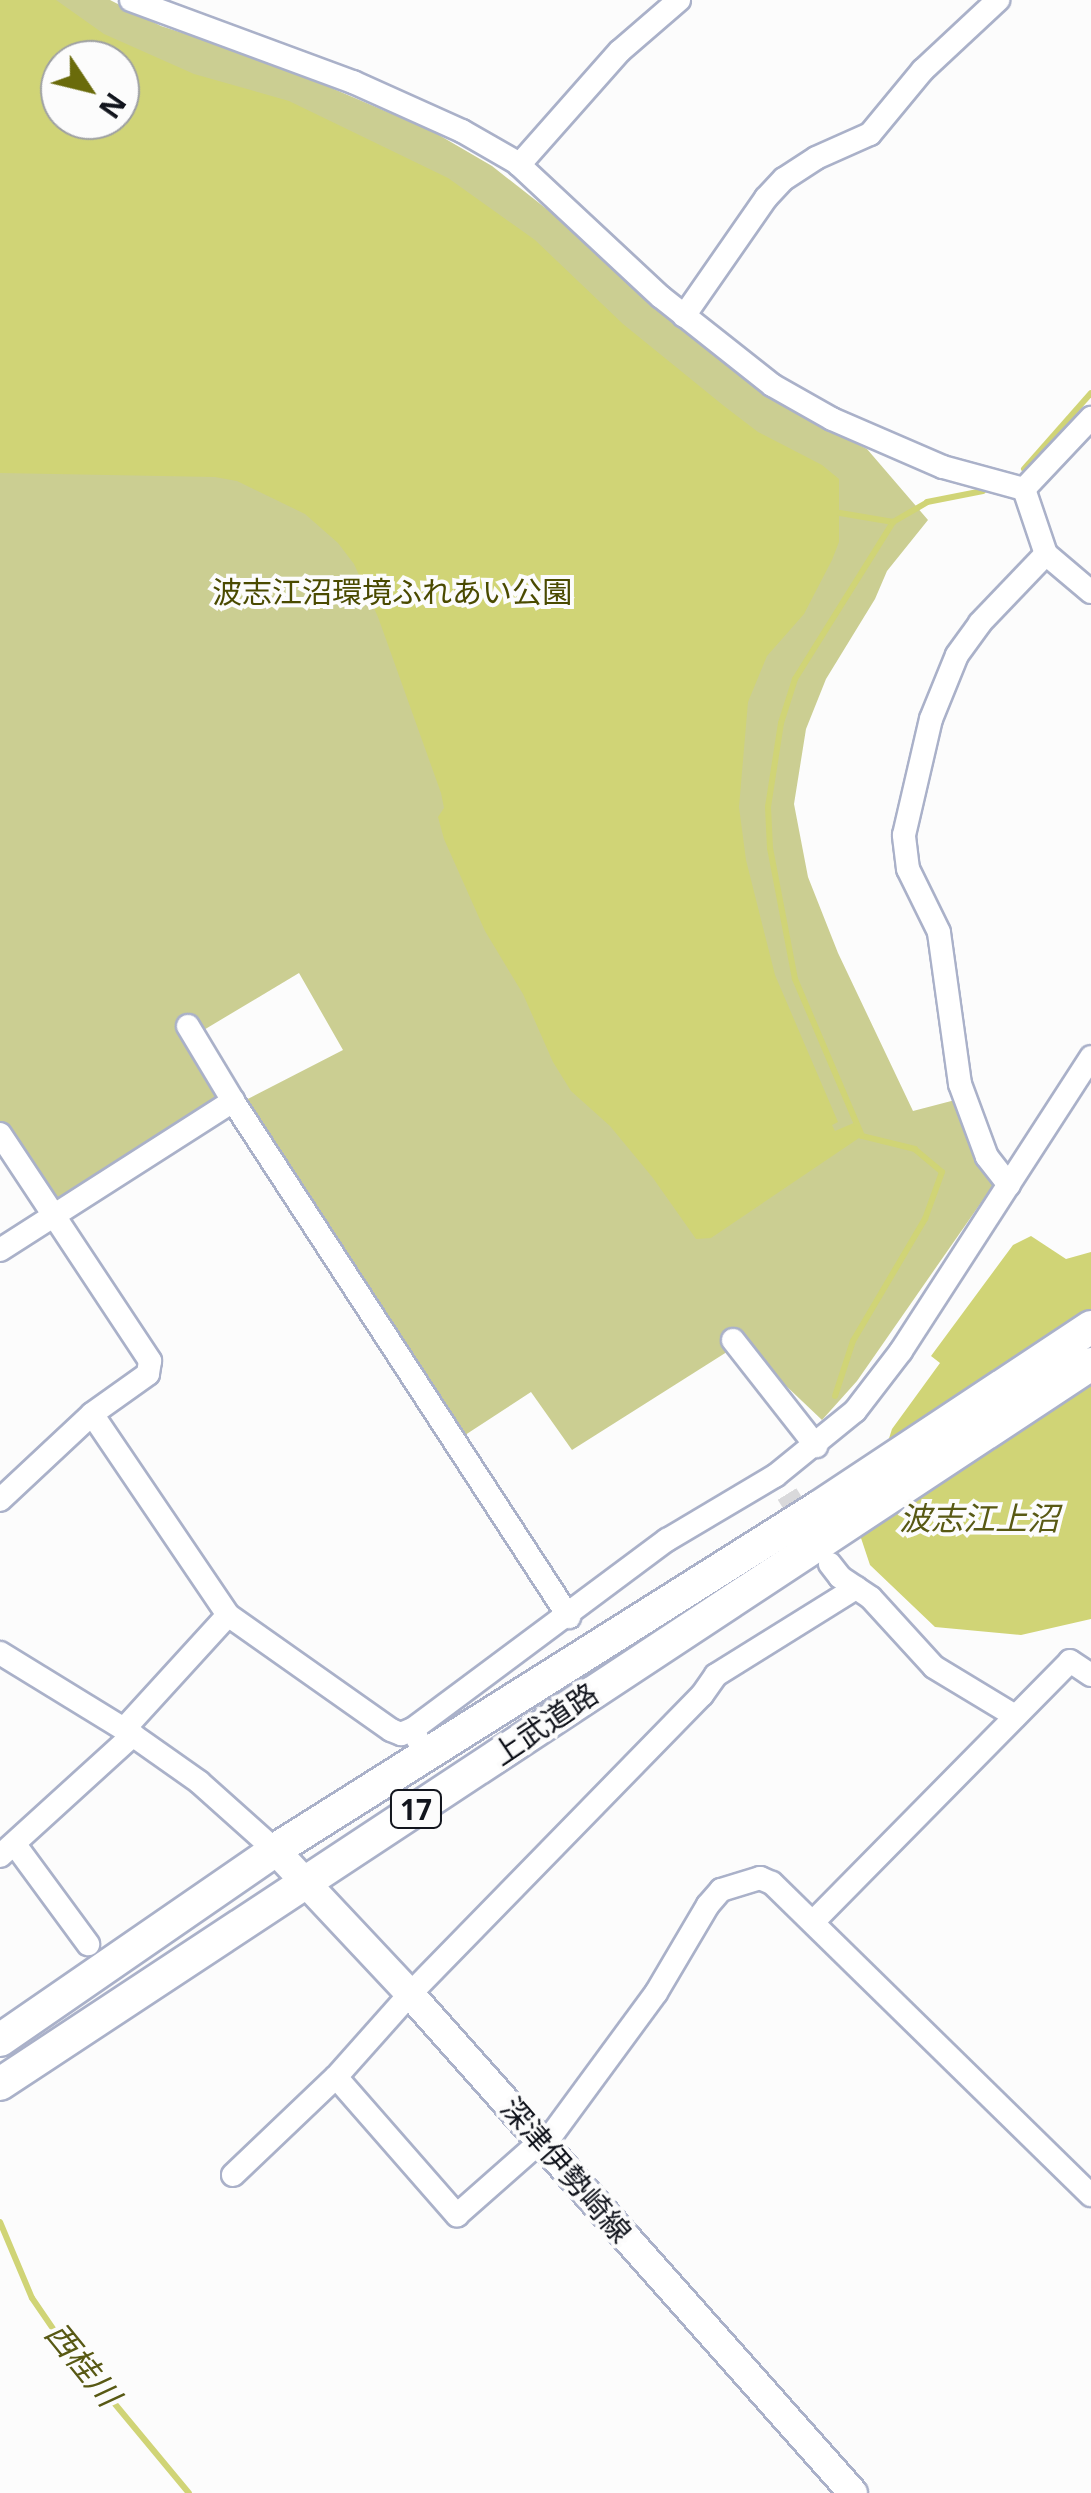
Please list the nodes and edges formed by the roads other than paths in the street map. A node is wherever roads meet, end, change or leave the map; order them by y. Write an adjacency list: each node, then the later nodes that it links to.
1 (132, 0): 4 (street)
2 (679, 0): 4 (street)
3 (998, 0): 5 (street)
4 (519, 165): 5 (street)
5 (684, 316): 7 (street)
6 (1091, 418): 7 (street)
7 (1024, 488): 8 (street)
8 (1046, 554): 9 (street); 14 (street)
9 (1091, 592)
10 (188, 1026): 12 (street)
11 (1091, 1057): 14 (street)
12 (233, 1101): 15 (street); 26 (street)
13 (0, 1134): 15 (street)
14 (1009, 1185): 21 (street)
15 (52, 1216): 16 (street); 20 (street)
16 (0, 1250)
17 (1091, 1327): 23 (highway, 上武道路 / 17)
18 (734, 1340): 21 (street)
19 (1091, 1364): 23 (highway, 上武道路 / 17)
20 (92, 1414): 22 (street); 25 (street)
21 (816, 1446): 26 (street)
22 (0, 1500)
23 (827, 1535): 24 (street); 32 (highway, 上武道路 / 17); 35 (highway, 上武道路 / 17)
24 (856, 1588): 30 (street); 38 (street)
25 (228, 1615): 31 (street); 32 (street)
26 (569, 1617): 32 (street)
27 (0, 1653): 31 (street)
28 (1081, 1658): 29 (street); 30 (street)
29 (1091, 1675)
30 (1015, 1716): 36 (street)
31 (129, 1732): 33 (street); 34 (street)
32 (419, 1742): 33 (highway, 上武道路 / 17)
33 (275, 1850): 35 (main road, 深津伊勢崎線); 39 (highway, 上武道路 / 17)
34 (8, 1851): 37 (street)
35 (306, 1882): 38 (main road, 深津伊勢崎線); 41 (highway, 上武道路 / 17)
36 (812, 1922): 42 (street); 44 (street)
37 (88, 1944)
38 (410, 1994): 40 (street); 42 (main road, 深津伊勢崎線)
39 (0, 2040)
40 (336, 2077): 42 (street); 43 (street)
41 (0, 2084)
42 (543, 2142): 45 (main road, 深津伊勢崎線)
43 (232, 2175)
44 (1091, 2195)
45 (853, 2493)

